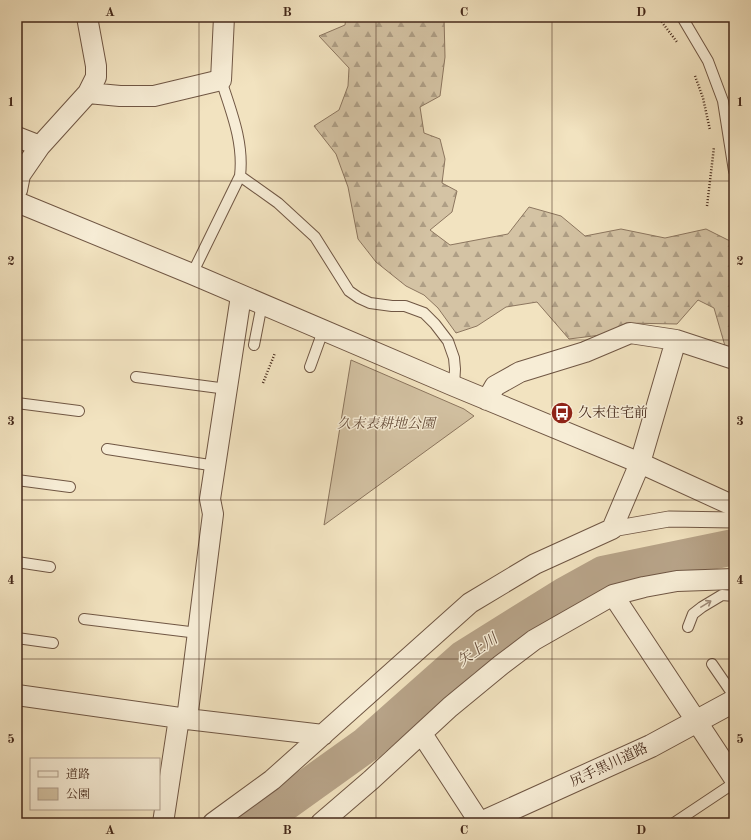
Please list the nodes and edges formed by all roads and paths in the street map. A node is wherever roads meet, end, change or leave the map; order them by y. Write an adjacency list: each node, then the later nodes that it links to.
1 (87, 17): 8 (street)
2 (224, 17): 7 (street)
3 (658, 17): 5 (path)
4 (682, 17): 13 (lane)
5 (680, 45)
6 (693, 70): 9 (path)
7 (221, 80): 8 (street); 14 (lane)
8 (88, 93): 11 (street)
9 (711, 132)
10 (17, 137): 11 (street)
11 (40, 146): 15 (street)
12 (714, 146): 17 (path)
13 (734, 171)
14 (240, 176): 18 (lane); 29 (lane)
15 (17, 190)
16 (17, 202): 18 (street)
17 (707, 206)
18 (192, 274): 19 (street)
19 (241, 296): 20 (street); 30 (street)
20 (262, 304): 21 (street); 23 (lane)
21 (323, 331): 26 (lane); 29 (street)
22 (676, 340): 25 (street); 31 (street); 35 (street)
23 (254, 345)
24 (275, 353): 28 (path)
25 (734, 359)
26 (310, 367)
27 (136, 377): 30 (lane)
28 (263, 383)
29 (454, 386): 31 (street)
30 (227, 389): 36 (street)
31 (487, 400): 35 (street)
32 (17, 403): 33 (lane)
33 (80, 411)
34 (107, 449): 36 (lane)
35 (640, 463): 39 (street); 41 (street)
36 (216, 466): 49 (street)
37 (17, 480): 38 (lane)
38 (70, 488)
39 (734, 506)
40 (734, 520): 41 (street)
41 (612, 529): 59 (street)
42 (17, 562): 43 (lane)
43 (50, 567)
44 (734, 579): 45 (street)
45 (613, 595): 57 (street); 58 (street)
46 (734, 596): 48 (lane, one-way to 46)
47 (84, 619): 49 (lane)
48 (688, 626)
49 (198, 633): 56 (street)
50 (17, 638): 51 (lane)
51 (52, 643)
52 (712, 664): 54 (lane)
53 (17, 694): 56 (street)
54 (734, 696)
55 (734, 701): 57 (street, 尻手黒川道路)
56 (183, 718): 59 (street); 62 (street)
57 (697, 722): 60 (street); 65 (street, 尻手黒川道路)
58 (422, 734): 64 (street); 65 (street)
59 (323, 735): 63 (street)
60 (734, 778)
61 (734, 783): 66 (lane)
62 (162, 811)
63 (213, 823)
64 (321, 823)
65 (482, 823)
66 (674, 823)

